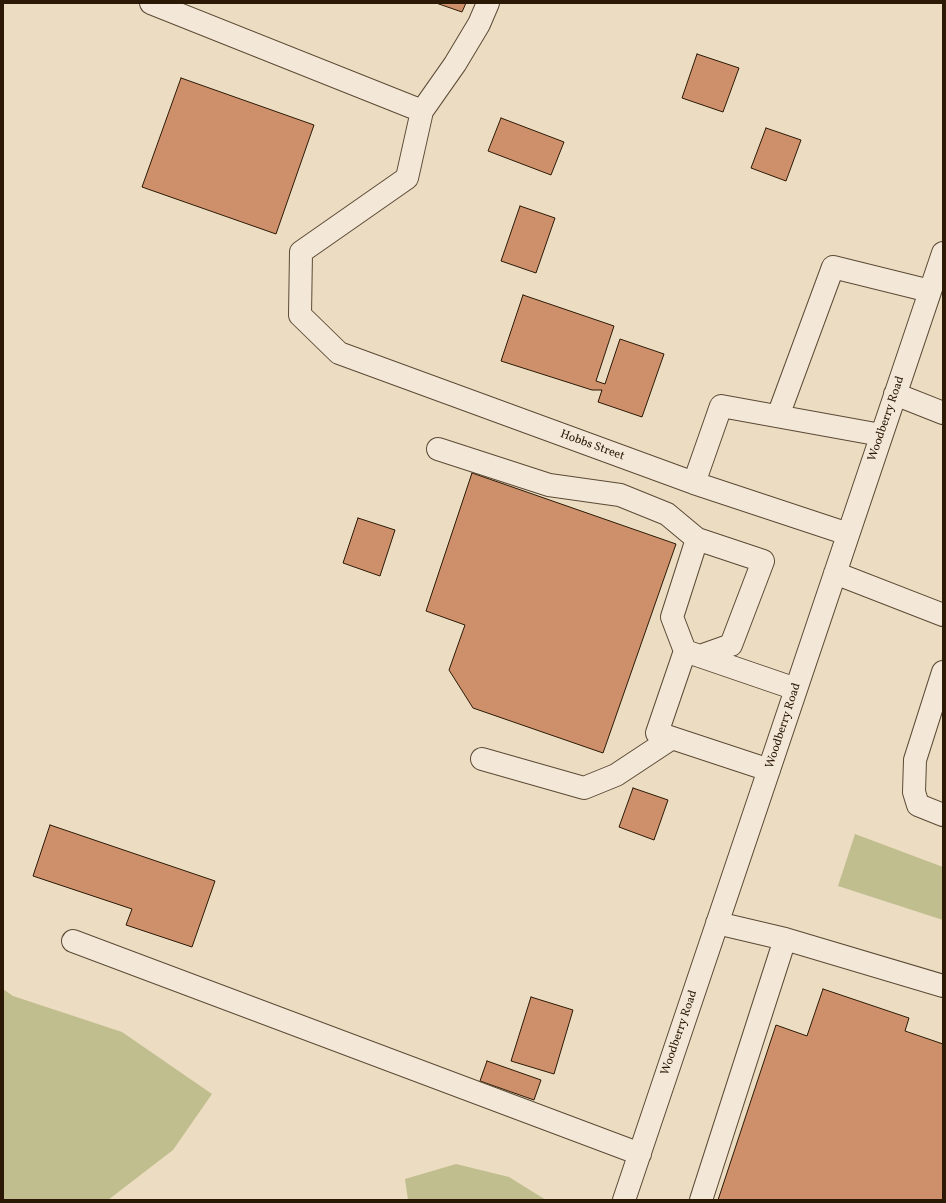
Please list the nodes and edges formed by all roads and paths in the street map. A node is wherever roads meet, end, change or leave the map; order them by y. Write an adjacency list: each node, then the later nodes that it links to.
1 (151, 3): 3 (street)
2 (488, 3): 3 (street)
3 (422, 111): 11 (street, Hobbs Street)
4 (943, 253): 5 (street, Woodberry Road)
5 (930, 291): 6 (street, Woodberry Road); 8 (street)
6 (895, 394): 7 (street); 9 (street, Woodberry Road)
7 (943, 413)
8 (778, 416): 9 (street); 11 (street)
9 (881, 435): 12 (street, Woodberry Road)
10 (438, 449): 13 (street)
11 (694, 483): 12 (street, Hobbs Street)
12 (848, 534): 14 (street, Woodberry Road)
13 (697, 538): 16 (street); 16 (street)
14 (835, 573): 15 (street); 18 (street, Woodberry Road)
15 (943, 615)
16 (692, 653): 18 (street); 19 (street)
17 (943, 672): 22 (street)
18 (796, 689): 21 (street, Woodberry Road)
19 (672, 738): 20 (street); 21 (street)
20 (482, 760)
21 (769, 770): 23 (street, Woodberry Road)
22 (943, 815)
23 (717, 923): 24 (street); 27 (street, Woodberry Road)
24 (785, 939): 26 (street); 29 (street)
25 (73, 941): 27 (street)
26 (943, 986)
27 (640, 1154): 28 (street, Woodberry Road)
28 (624, 1200)
29 (701, 1200)

